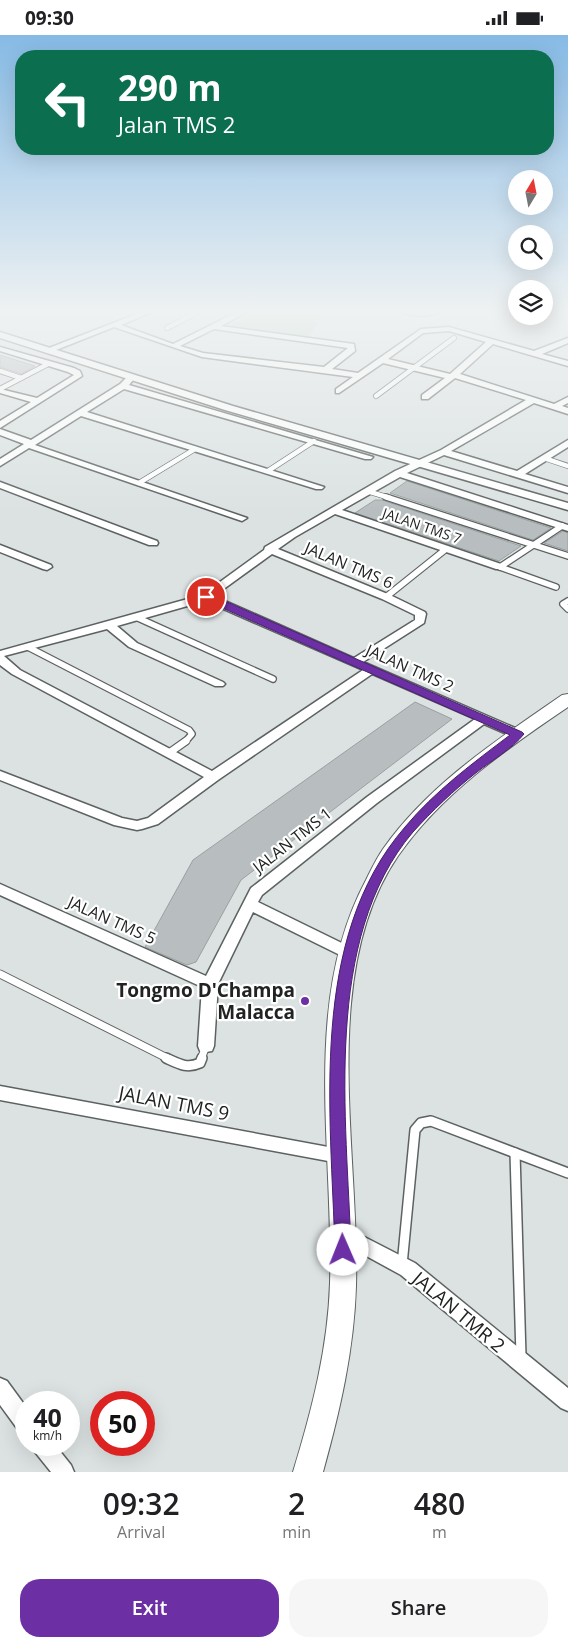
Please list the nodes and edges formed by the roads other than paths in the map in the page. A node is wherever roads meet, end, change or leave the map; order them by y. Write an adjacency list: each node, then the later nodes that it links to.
1 (21, 378): 10 (lane)
2 (75, 378): 16 (street)
3 (130, 378): 9 (street)
4 (138, 378): 29 (street)
5 (357, 378): 11 (street)
6 (401, 378): 12 (lane)
7 (450, 378): 13 (street)
8 (460, 378): 15 (street)
9 (123, 385): 19 (street); 22 (street)
10 (0, 390): 16 (street)
11 (339, 391)
12 (376, 397)
13 (425, 397)
14 (568, 399): 17 (street)
15 (533, 400): 17 (street); 26 (street)
16 (39, 401): 20 (street)
17 (555, 407): 18 (street)
18 (568, 411)
19 (80, 413): 24 (street); 25 (street)
20 (0, 425)
21 (0, 432): 24 (street)
22 (314, 441): 27 (street); 32 (lane)
23 (568, 443): 28 (street)
24 (30, 444): 30 (street); 35 (street)
25 (195, 449): 32 (street); 35 (lane)
26 (444, 452): 29 (street); 34 (street)
27 (368, 457)
28 (544, 458): 31 (lane); 34 (street)
29 (419, 462): 33 (street); 40 (street)
30 (0, 463)
31 (568, 465)
32 (268, 471): 37 (street)
33 (398, 473): 39 (street); 43 (street)
34 (519, 474): 38 (street)
35 (139, 483): 42 (street)
36 (0, 485): 44 (street)
37 (319, 487)
38 (568, 490)
39 (367, 491): 41 (street); 45 (lane)
40 (568, 507)
41 (334, 510): 47 (street); 48 (street, JALAN TMS 7)
42 (242, 518)
43 (565, 527): 45 (lane)
44 (153, 543)
45 (533, 545): 49 (lane); 51 (lane)
46 (0, 548): 50 (street)
47 (269, 549): 53 (street); 54 (street, JALAN TMS 6)
48 (446, 549): 51 (street, JALAN TMS 7); 54 (lane)
49 (568, 557)
50 (47, 567)
51 (500, 567): 52 (lane)
52 (556, 587)
53 (206, 597): 57 (street); 62 (street, JALAN TMS 2)
54 (386, 597): 62 (street, JALAN TMS 6)
55 (568, 601): 56 (lane)
56 (568, 609)
57 (136, 617): 58 (street); 64 (lane)
58 (109, 625): 59 (street); 65 (street)
59 (28, 647): 60 (street); 69 (lane)
60 (0, 654)
61 (0, 659): 69 (street)
62 (355, 662): 63 (street, JALAN TMS 2)
63 (372, 669): 67 (street, JALAN TMS 2); 71 (street)
64 (273, 679)
65 (219, 684)
66 (568, 699): 68 (main road)
67 (484, 719): 68 (street, JALAN TMS 2); 73 (street, JALAN TMS 1)
68 (518, 734): 74 (main road)
69 (169, 753): 71 (street)
70 (0, 775): 71 (street)
71 (214, 777)
72 (0, 889): 76 (street, JALAN TMS 5)
73 (248, 904): 74 (street); 76 (street, JALAN TMS 1)
74 (349, 953): 80 (main road)
75 (0, 974): 77 (lane)
76 (210, 984): 77 (street, JALAN TMS 1)
77 (206, 1046)
78 (0, 1093): 80 (street, JALAN TMS 9)
79 (515, 1153): 81 (lane); 83 (lane); 84 (lane)
80 (339, 1156): 82 (main road)
81 (568, 1173)
82 (343, 1234): 83 (street, JALAN TMR 2); 90 (main road)
83 (402, 1266): 84 (street, JALAN TMR 2)
84 (521, 1363): 86 (street, JALAN TMR 2)
85 (0, 1389): 87 (street)
86 (568, 1401)
87 (15, 1409)
88 (51, 1456): 89 (street)
89 (64, 1472)
90 (308, 1472)

